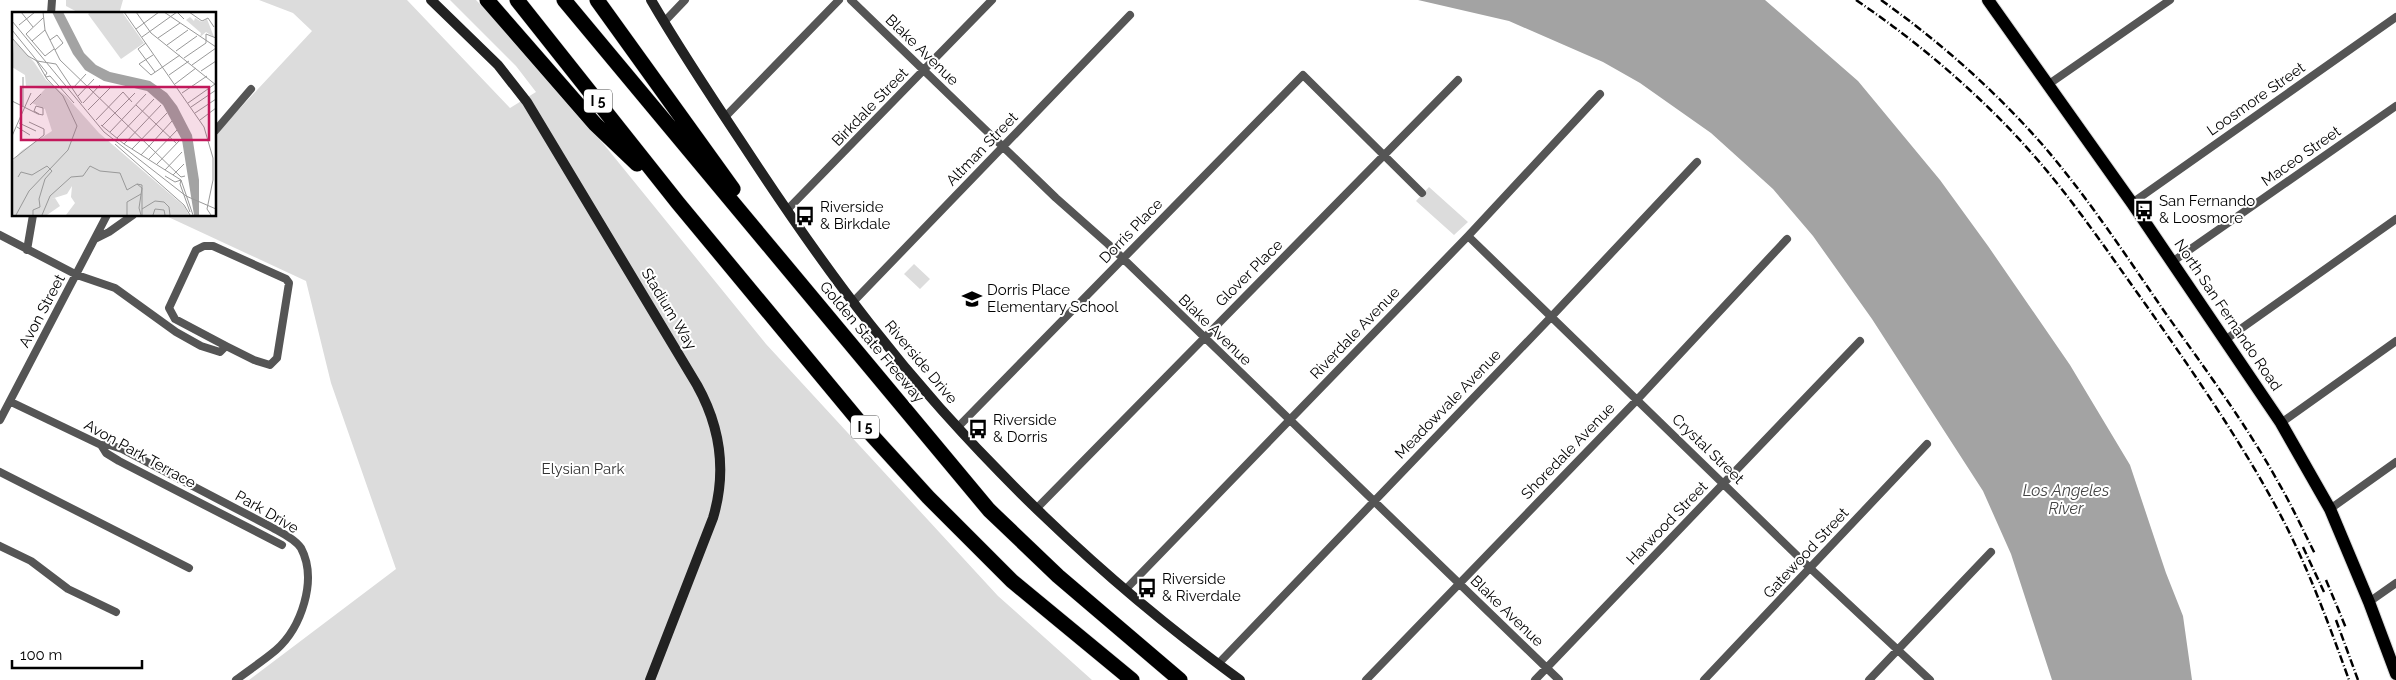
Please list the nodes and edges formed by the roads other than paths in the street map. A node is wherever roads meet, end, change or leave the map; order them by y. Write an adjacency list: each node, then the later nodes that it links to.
1 (431, 0): 80 (main road, Stadium Way)
2 (487, 0): 28 (highway)
3 (517, 0): 28 (highway, I 5)
4 (564, 0): 41 (highway, Golden State Freeway / I 5)
5 (597, 0): 41 (highway)
6 (651, 0): 15 (main road, Riverside Drive)
7 (685, 0): 15 (street)
8 (839, 0): 22 (street)
9 (851, 0): 16 (street, Blake Avenue)
10 (992, 0): 16 (street, Birkdale Street)
11 (1988, 0): 18 (main road, North San Fernando Road)
12 (2170, 0): 18 (street)
13 (1130, 15): 24 (street, Altman Street)
14 (2396, 17): 29 (street, Loosmore Street)
15 (664, 22): 22 (main road, Riverside Drive)
16 (924, 71): 24 (street, Blake Avenue); 30 (street, Birkdale Street)
17 (1458, 80): 25 (street, Glover Place)
18 (2048, 84): 29 (main road, North San Fernando Road)
19 (251, 89): 23 (street)
20 (1600, 94): 36 (street, Riverdale Avenue)
21 (2396, 106): 42 (street, Maceo Street)
22 (725, 117): 30 (main road, Riverside Drive)
23 (216, 130)
24 (1004, 147): 40 (street, Blake Avenue); 44 (street, Altman Street)
25 (1385, 155): 27 (street); 40 (street, Dorris Place); 46 (street, Glover Place)
26 (1697, 162): 45 (street, Meadowvale Avenue)
27 (1422, 193)
28 (678, 203): 81 (highway, I 5)
29 (2132, 203): 42 (main road, North San Fernando Road)
30 (787, 210): 44 (main road, Riverside Drive)
31 (33, 216): 39 (street)
32 (106, 216): 37 (street, Avon Street)
33 (132, 216): 37 (street)
34 (2396, 219): 47 (street)
35 (0, 235): 39 (street)
36 (1468, 236): 45 (street, Crystal Street); 54 (street, Riverdale Avenue)
37 (95, 239): 43 (street, Avon Street)
38 (1788, 239): 51 (street, Shoredale Avenue)
39 (27, 250): 43 (street)
40 (1122, 259): 46 (street, Blake Avenue); 56 (street, Dorris Place)
41 (781, 261): 82 (highway, Golden State Freeway / I 5)
42 (2172, 262): 47 (main road, North San Fernando Road)
43 (77, 275): 50 (street); 52 (street, Avon Street)
44 (854, 302): 56 (main road, Riverside Drive)
45 (1552, 316): 51 (street, Crystal Street); 62 (street, Meadowvale Avenue)
46 (1204, 338): 54 (street, Blake Avenue); 63 (street, Glover Place)
47 (2225, 340): 55 (main road, North San Fernando Road)
48 (1860, 341): 61 (street, Harwood Street)
49 (2396, 341): 55 (street)
50 (226, 346): 50 (street)
51 (1637, 399): 61 (street, Crystal Street); 71 (street, Shoredale Avenue)
52 (10, 402): 53 (street, Avon Street); 58 (street, Avon Park Terrace)
53 (0, 420)
54 (1289, 421): 62 (street, Blake Avenue); 72 (street, Riverdale Avenue)
55 (2281, 423): 64 (main road, North San Fernando Road)
56 (958, 428): 63 (main road, Riverside Drive)
57 (1927, 444): 69 (street, Gatewood Street)
58 (101, 445): 65 (street, Avon Park Terrace); 79 (street, Park Drive)
59 (2396, 462): 64 (street)
60 (0, 472): 68 (street)
61 (1725, 484): 69 (street, Crystal Street); 77 (street, Harwood Street)
62 (1373, 502): 71 (street, Blake Avenue); 76 (street, Meadowvale Avenue)
63 (1038, 507): 72 (main road, Riverside Drive)
64 (2330, 509): 73 (main road, North San Fernando Road)
65 (282, 545)
66 (0, 546): 74 (street)
67 (1990, 552): 75 (street)
68 (189, 568)
69 (1811, 569): 75 (street, Crystal Street); 87 (street, Gatewood Street)
70 (2396, 583): 73 (street)
71 (1459, 584): 77 (street, Blake Avenue); 84 (street, Shoredale Avenue)
72 (1126, 589): 76 (main road, Riverside Drive)
73 (2369, 602): 78 (main road, North San Fernando Road)
74 (116, 612)
75 (1898, 649): 88 (street); 89 (street, Crystal Street)
76 (1218, 664): 83 (main road, Riverside Drive)
77 (1546, 668): 85 (street, Harwood Street); 86 (street, Blake Avenue)
78 (2396, 674)
79 (236, 680)
80 (650, 680)
81 (1132, 680)
82 (1180, 680)
83 (1240, 680)
84 (1366, 680)
85 (1535, 680)
86 (1559, 680)
87 (1704, 680)
88 (1868, 680)
89 (1930, 680)

